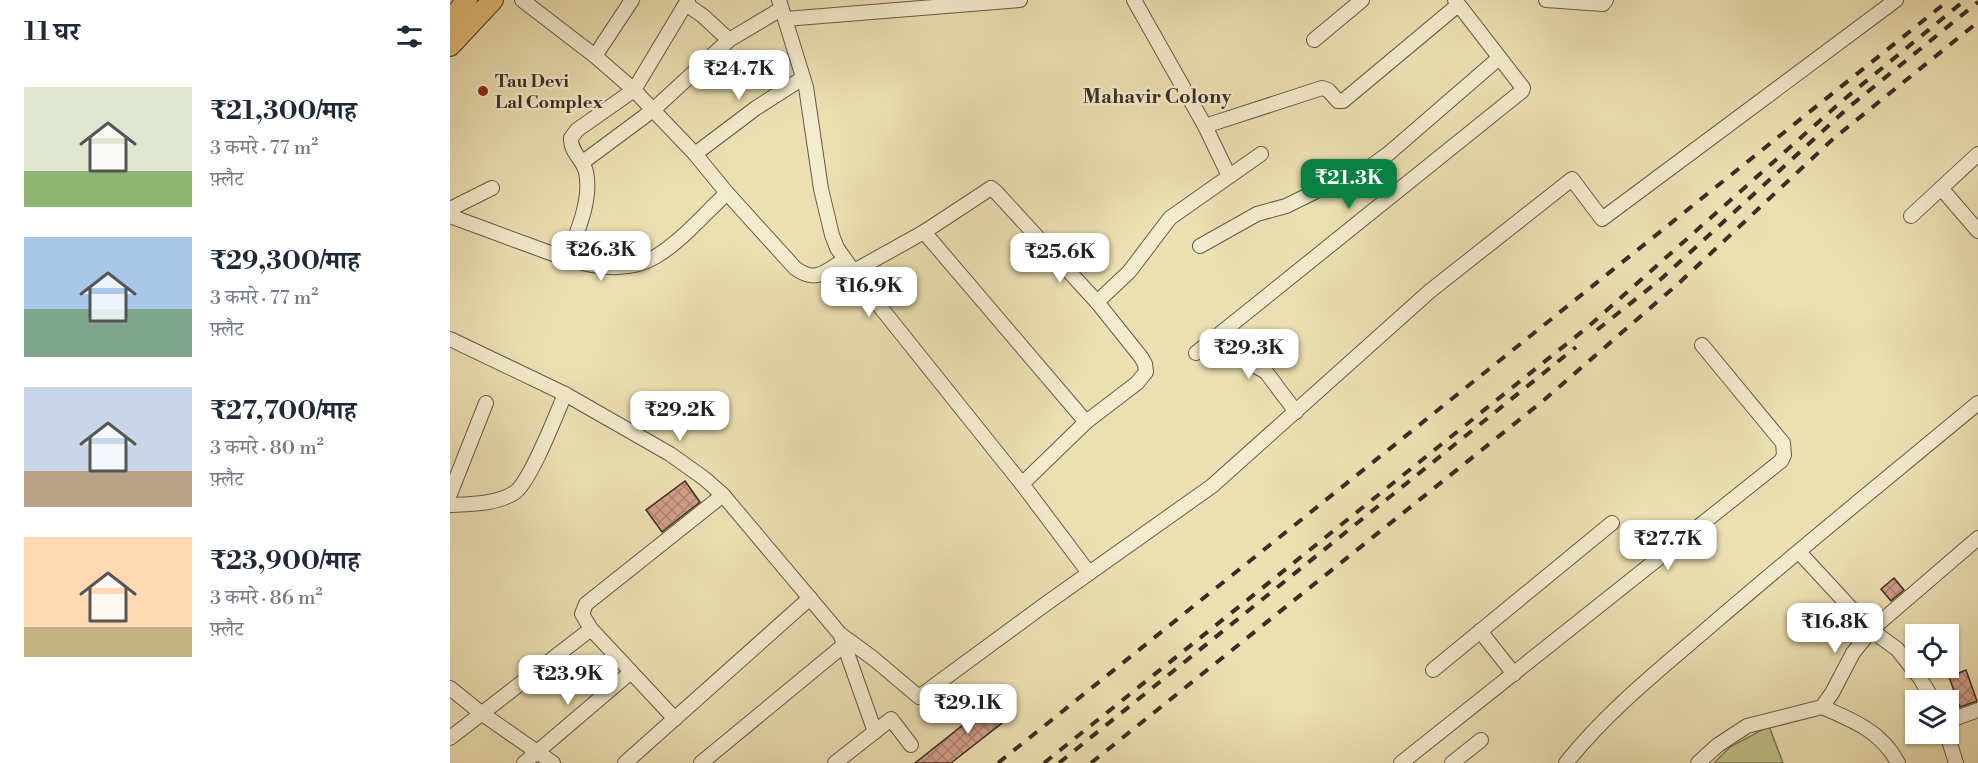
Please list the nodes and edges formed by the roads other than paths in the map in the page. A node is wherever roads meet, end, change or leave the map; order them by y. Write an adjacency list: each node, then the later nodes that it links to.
1 (467, 0): 15 (highway)
2 (493, 0): 18 (highway)
3 (522, 0): 19 (street)
4 (632, 0): 19 (street)
5 (1020, 0): 12 (street)
6 (1134, 0): 24 (street)
7 (1362, 0): 17 (street)
8 (1546, 0): 9 (street)
9 (1606, 0)
10 (1896, 0): 50 (street)
11 (687, 2): 16 (street); 22 (street)
12 (966, 2): 14 (street)
13 (1456, 2): 20 (street); 24 (street)
14 (782, 9): 16 (street); 21 (street)
15 (450, 21)
16 (729, 40): 23 (street)
17 (1314, 40)
18 (450, 46)
19 (595, 56): 22 (street)
20 (1499, 58): 38 (street); 43 (street)
21 (803, 78): 25 (street); 40 (street)
22 (634, 90): 23 (street); 28 (street)
23 (652, 110): 25 (street); 28 (street)
24 (1205, 126): 29 (street)
25 (695, 154): 32 (street)
26 (1261, 154): 29 (street)
27 (1978, 154): 31 (street)
28 (583, 162): 39 (street)
29 (1229, 177): 42 (street)
30 (492, 188): 33 (street)
31 (1941, 188): 35 (street); 36 (street)
32 (727, 193): 39 (street); 40 (street)
33 (450, 209)
34 (450, 216): 39 (street)
35 (1911, 216)
36 (1978, 231)
37 (924, 232): 41 (street); 42 (street); 51 (street)
38 (1200, 246)
39 (567, 259)
40 (844, 260): 41 (street)
41 (854, 271): 52 (street)
42 (1097, 302): 51 (street)
43 (1215, 338): 46 (street); 50 (street)
44 (450, 339): 47 (street)
45 (1702, 345): 67 (street)
46 (1196, 353)
47 (565, 394): 54 (street); 55 (street)
48 (486, 403): 53 (street)
49 (1978, 403): 58 (street)
50 (1296, 412): 59 (street)
51 (1086, 422): 52 (street)
52 (1022, 484): 59 (street)
53 (450, 494)
54 (723, 495): 60 (street); 61 (street)
55 (450, 505)
56 (1612, 523): 63 (street)
57 (1978, 538): 62 (street)
58 (1799, 552): 62 (street); 88 (street)
59 (1089, 573): 64 (street)
60 (810, 598): 64 (street); 74 (street)
61 (591, 629): 66 (street); 72 (street)
62 (1871, 630): 69 (street); 70 (street)
63 (1480, 631): 65 (street); 67 (street)
64 (842, 639): 75 (street); 84 (street)
65 (1433, 670)
66 (631, 672): 74 (street); 80 (street)
67 (1514, 674): 86 (street)
68 (450, 688): 72 (street)
69 (1927, 690)
70 (1822, 707): 89 (street); 90 (street)
71 (1978, 710): 73 (street)
72 (481, 713): 76 (street); 80 (street)
73 (1959, 717)
74 (675, 719): 83 (street)
75 (875, 732): 79 (street); 85 (street)
76 (450, 738)
77 (1481, 740): 87 (street)
78 (1950, 744): 91 (street)
79 (911, 745)
80 (537, 752): 81 (street); 82 (street)
81 (524, 763)
82 (553, 763)
83 (625, 763)
84 (701, 763)
85 (834, 763)
86 (1401, 763)
87 (1452, 763)
88 (1566, 763)
89 (1698, 763)
90 (1898, 763)
91 (1956, 763)

